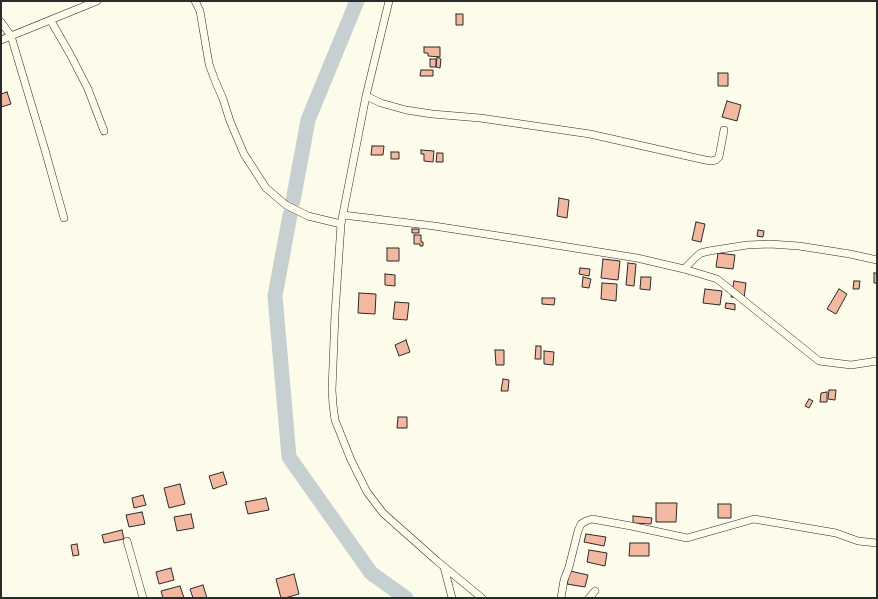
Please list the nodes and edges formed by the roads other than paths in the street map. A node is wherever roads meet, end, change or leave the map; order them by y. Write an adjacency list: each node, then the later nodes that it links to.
1 (97, 1): 4 (street)
2 (195, 1): 13 (street)
3 (389, 1): 8 (street)
4 (51, 21): 6 (street); 10 (street)
5 (2, 26): 6 (street)
6 (11, 36): 7 (street); 12 (street)
7 (1, 40)
8 (366, 96): 9 (street); 11 (street)
9 (724, 130)
10 (104, 131)
11 (342, 215): 13 (street); 15 (street)
12 (64, 218)
13 (341, 224): 19 (street)
14 (877, 260): 15 (street)
15 (684, 269): 16 (street)
16 (877, 361)
17 (128, 541): 21 (street)
18 (877, 543): 24 (street)
19 (444, 567): 22 (street); 23 (street)
20 (595, 591): 25 (street)
21 (143, 598)
22 (452, 598)
23 (482, 598)
24 (562, 598)
25 (589, 598)

